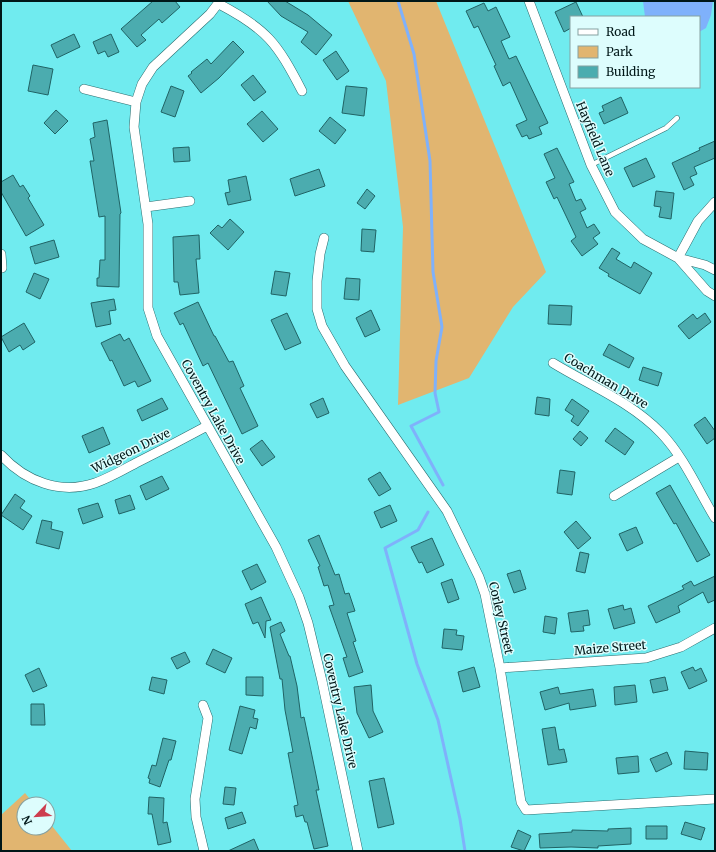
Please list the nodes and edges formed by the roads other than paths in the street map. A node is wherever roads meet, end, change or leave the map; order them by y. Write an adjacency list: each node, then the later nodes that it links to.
1 (529, 1): 7 (street, Hayfield Lane)
2 (219, 2): 4 (street); 5 (street, Coventry Lake Drive)
3 (84, 89): 5 (street)
4 (302, 91)
5 (136, 102): 10 (street, Coventry Lake Drive)
6 (677, 118): 7 (lane)
7 (591, 164): 13 (street, Hayfield Lane)
8 (190, 201): 10 (street)
9 (715, 202): 13 (street)
10 (146, 207): 18 (street, Coventry Lake Drive)
11 (324, 238): 24 (street, Corley Street)
12 (1, 254): 14 (street)
13 (678, 258): 15 (street, Hayfield Lane); 16 (street, Hayfield Lane)
14 (2, 268)
15 (715, 270)
16 (715, 296)
17 (553, 363): 20 (street, Coachman Drive)
18 (207, 426): 19 (street, Widgeon Drive); 28 (street, Coventry Lake Drive)
19 (1, 455)
20 (679, 457): 21 (street); 22 (street, Coachman Drive)
21 (614, 496)
22 (715, 518)
23 (715, 628): 24 (street, Maize Street)
24 (500, 668): 26 (street, Corley Street)
25 (203, 705): 27 (street)
26 (715, 799)
27 (204, 851)
28 (358, 851)

